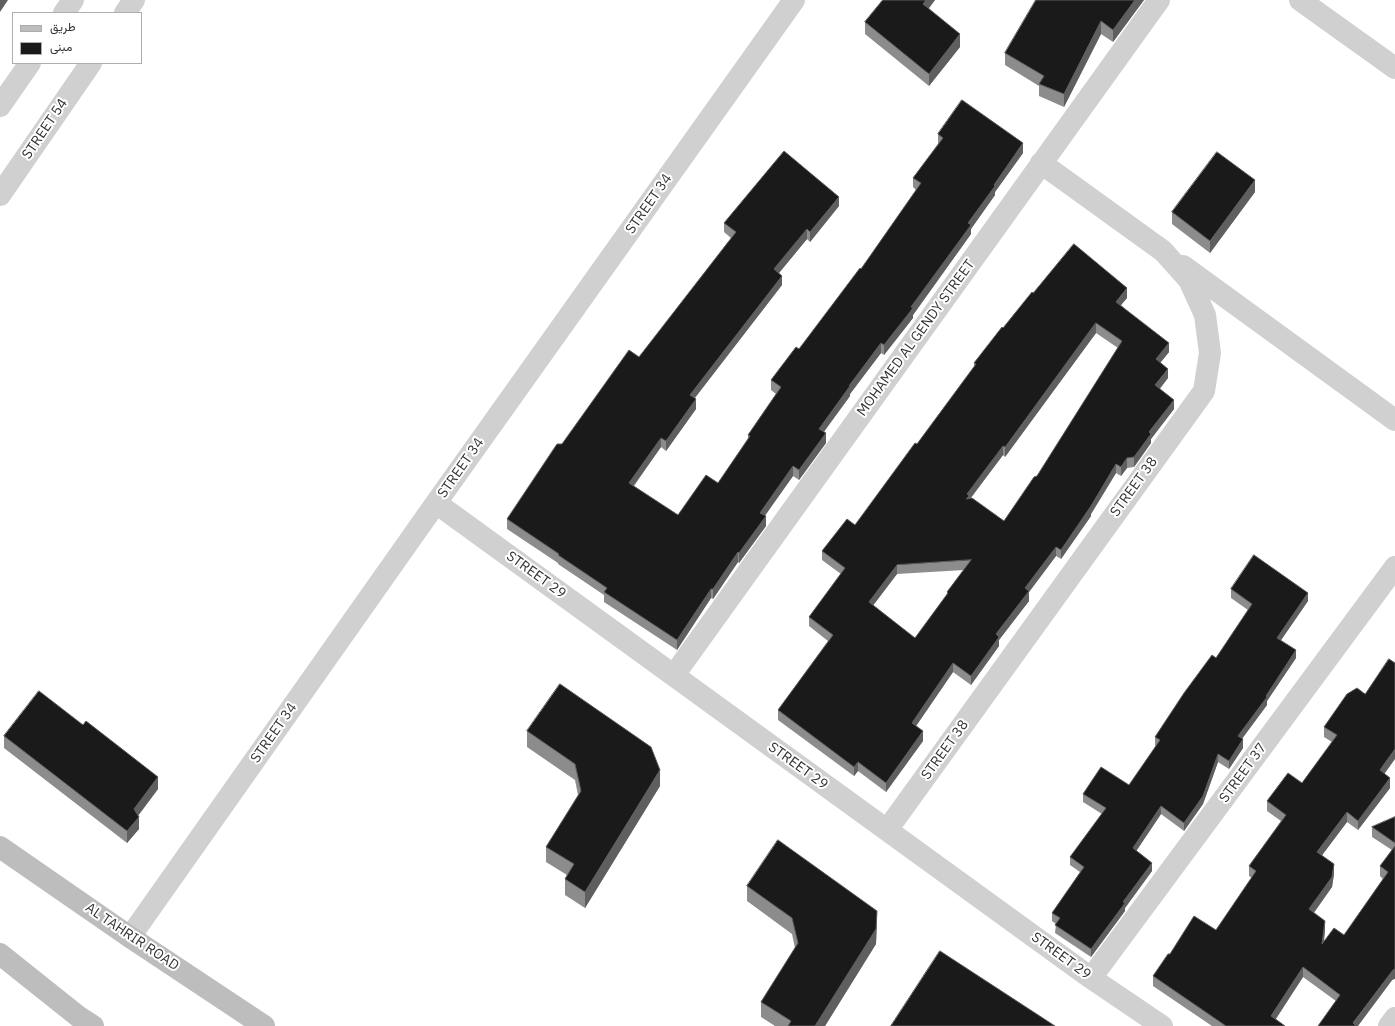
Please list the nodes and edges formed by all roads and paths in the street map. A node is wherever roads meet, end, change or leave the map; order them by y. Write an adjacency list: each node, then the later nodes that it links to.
1 (73, 0): 6 (street)
2 (134, 0): 7 (street)
3 (794, 0): 16 (street, STREET 34)
4 (1159, 0): 12 (street, MOHAMED AL GENDY STREET)
5 (1300, 0): 10 (street)
6 (65, 12)
7 (126, 12)
8 (29, 64): 11 (street)
9 (89, 64): 13 (street, STREET 54)
10 (1395, 68)
11 (0, 106)
12 (1041, 163): 14 (street, STREET 38); 18 (street, MOHAMED AL GENDY STREET)
13 (0, 195)
14 (1163, 251): 15 (street); 19 (street, STREET 38)
15 (1395, 420)
16 (436, 503): 18 (street, STREET 29); 21 (street, STREET 34)
17 (1395, 567): 23 (street, STREET 37)
18 (674, 675): 19 (street, STREET 29)
19 (887, 830): 23 (street, STREET 29)
20 (0, 847): 21 (street, AL TAHRIR ROAD)
21 (130, 937): 26 (street, AL TAHRIR ROAD)
22 (0, 954): 25 (street)
23 (1091, 978): 27 (street, STREET 29)
24 (1395, 1018): 28 (street)
25 (81, 1023)
26 (264, 1026)
27 (1162, 1026)
28 (1389, 1026)

